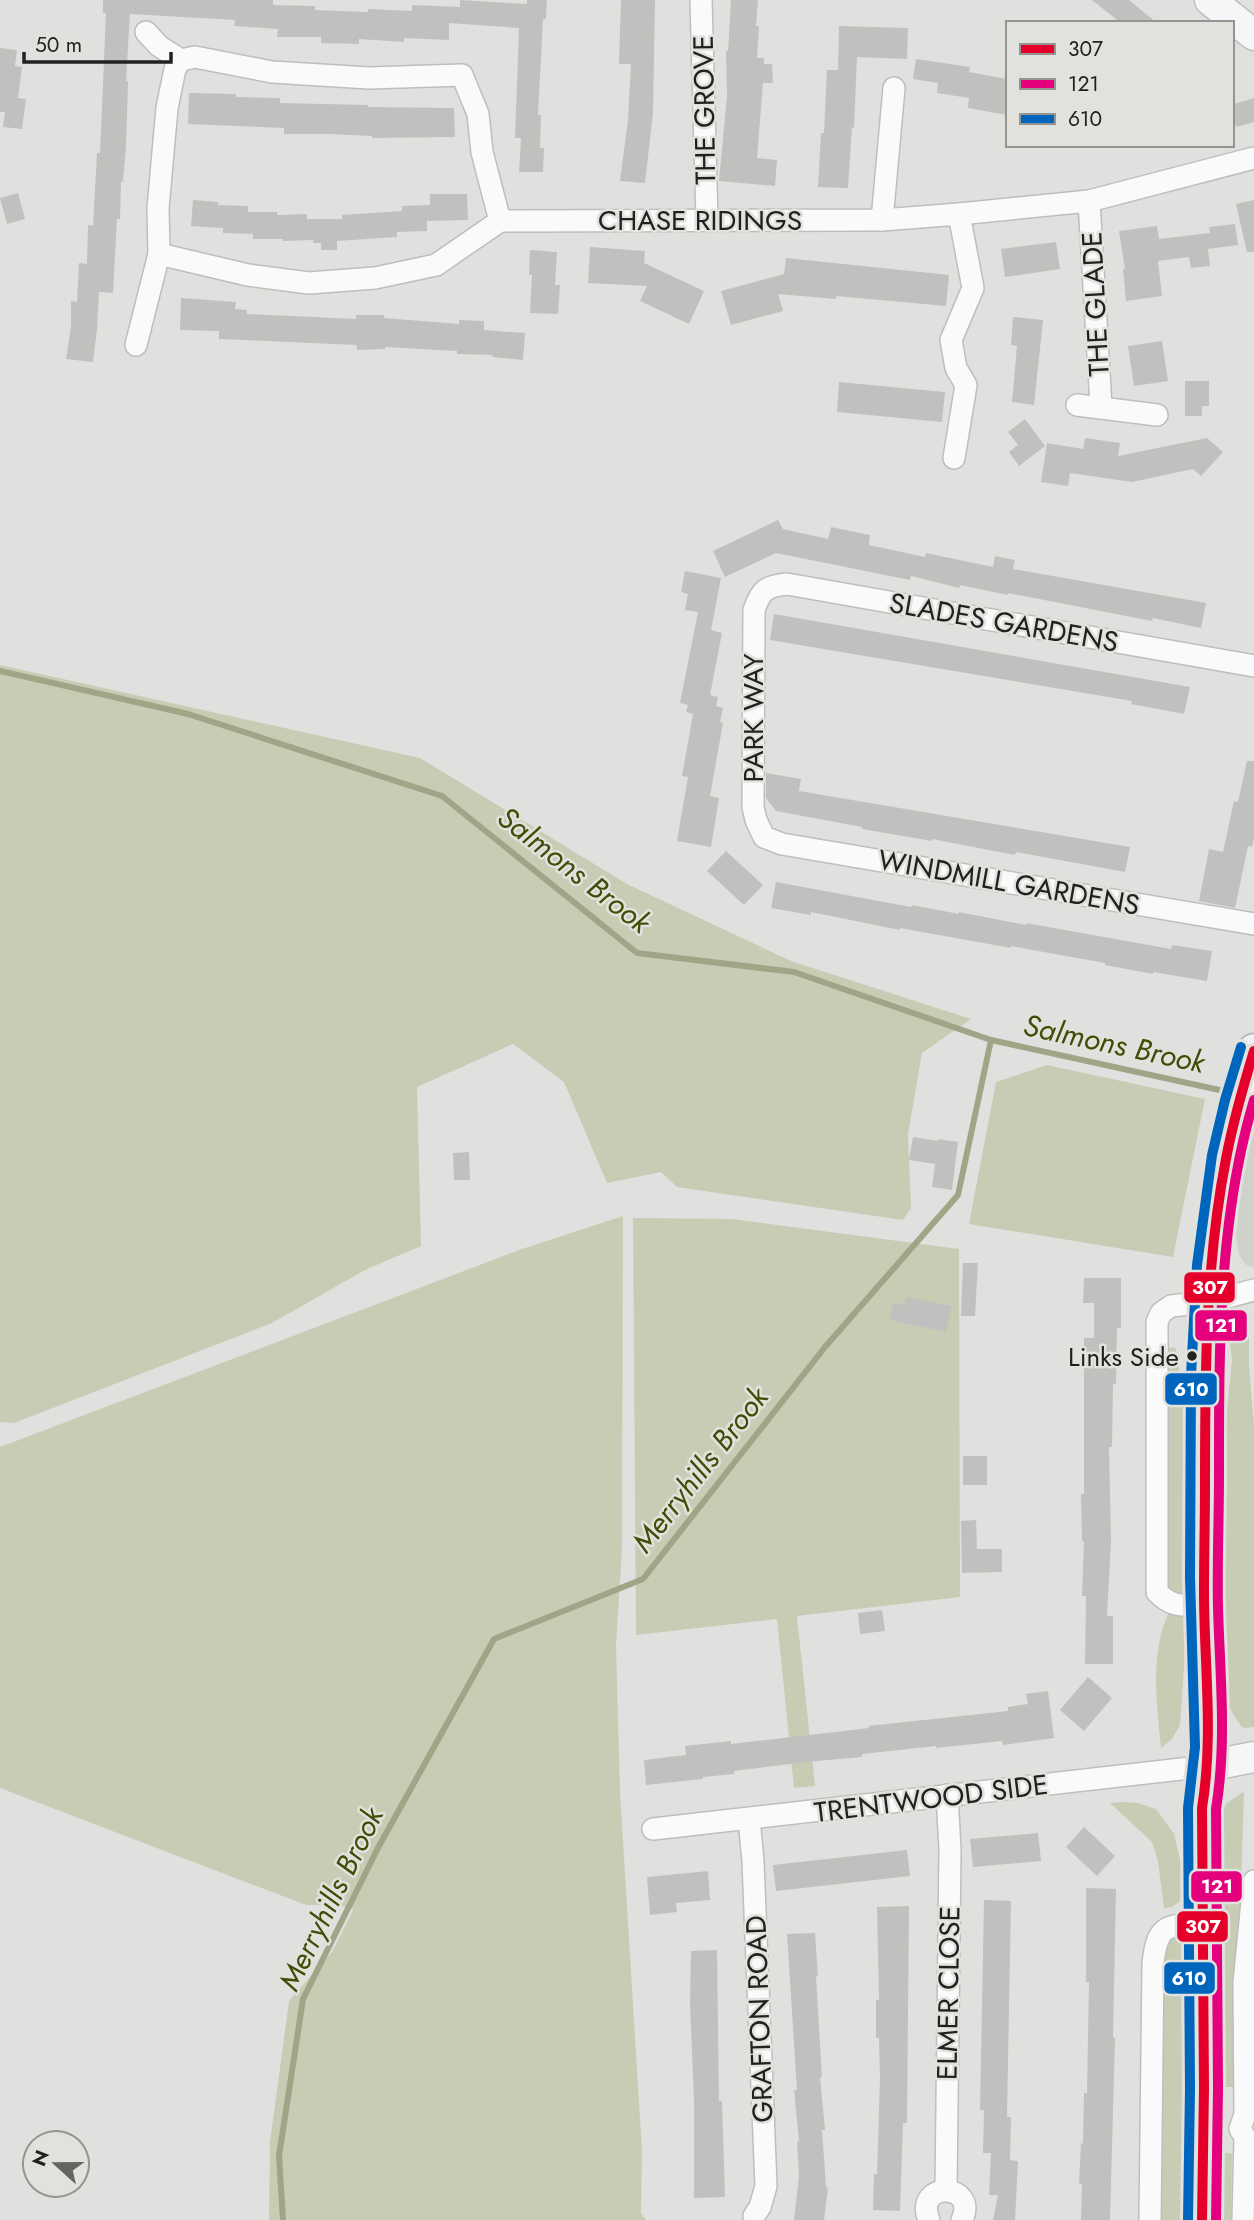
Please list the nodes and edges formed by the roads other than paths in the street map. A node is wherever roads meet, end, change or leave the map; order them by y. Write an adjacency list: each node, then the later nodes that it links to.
1 (701, 0): 10 (street, THE GROVE)
2 (1210, 0): 4 (street)
3 (146, 32): 5 (street)
4 (1254, 35)
5 (181, 60): 12 (street); 13 (street)
6 (894, 88): 11 (street)
7 (1254, 158): 8 (street, CHASE RIDINGS)
8 (1089, 201): 9 (street, CHASE RIDINGS); 16 (street, THE GLADE)
9 (959, 214): 11 (street, CHASE RIDINGS); 18 (street)
10 (707, 220): 11 (street, CHASE RIDINGS); 12 (street, CHASE RIDINGS)
11 (882, 220)
12 (500, 221): 13 (street)
13 (159, 254): 14 (street)
14 (136, 345)
15 (1077, 405): 16 (street, THE GLADE)
16 (1101, 406): 17 (street, THE GLADE)
17 (1157, 415)
18 (954, 458)
19 (758, 597): 20 (street, SLADES GARDENS); 21 (street, PARK WAY)
20 (1254, 666)
21 (764, 837): 22 (street, WINDMILL GARDENS)
22 (1254, 924)
23 (1251, 1060): 25 (main road)
24 (1254, 1290): 25 (street)
25 (1208, 1301): 26 (main road); 26 (street)
26 (1204, 1605): 28 (main road)
27 (1254, 1756): 28 (street)
28 (1208, 1766): 29 (street, TRENTWOOD SIDE); 33 (main road)
29 (947, 1795): 30 (street, TRENTWOOD SIDE); 37 (street, ELMER CLOSE)
30 (749, 1819): 31 (street, TRENTWOOD SIDE); 38 (street, GRAFTON ROAD)
31 (653, 1829)
32 (1254, 1881): 34 (street)
33 (1202, 1924): 35 (main road); 41 (street)
34 (1250, 2096): 36 (street)
35 (1204, 2123): 36 (street); 42 (main road)
36 (1240, 2129): 43 (street)
37 (946, 2190): 39 (street); 40 (street)
38 (754, 2216)
39 (929, 2220)
40 (962, 2220)
41 (1150, 2220)
42 (1202, 2220)
43 (1243, 2220)

